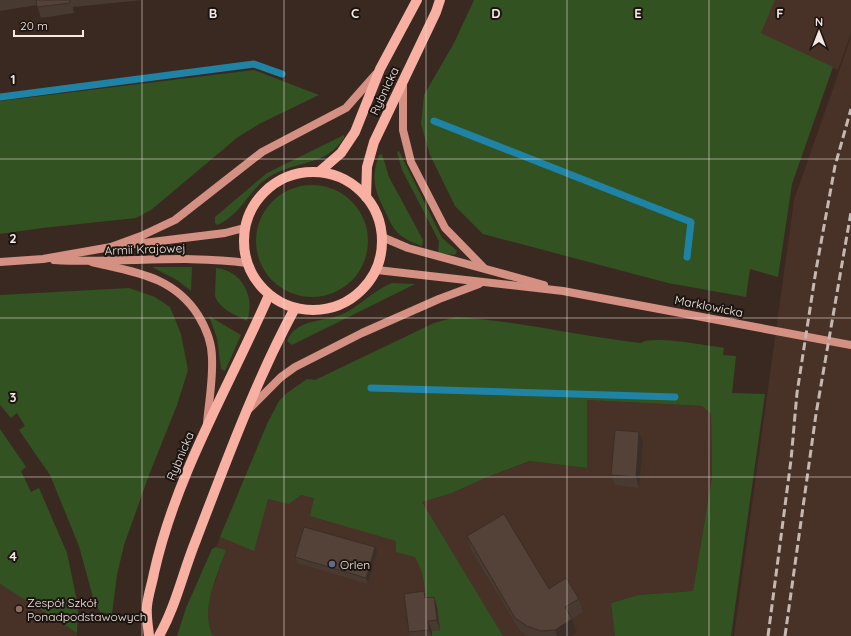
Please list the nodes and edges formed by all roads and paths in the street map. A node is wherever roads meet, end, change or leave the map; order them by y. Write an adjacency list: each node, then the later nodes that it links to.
1 (417, 0): 3 (main road, Rybnicka)
2 (440, 0): 4 (main road, Rybnicka)
3 (380, 69): 5 (main road, Rybnicka); 9 (main road)
4 (403, 80): 6 (main road, Rybnicka); 14 (main road)
5 (318, 172): 6 (main road); 7 (main road)
6 (366, 197): 8 (main road)
7 (244, 228): 9 (main road, Armii Krajowej); 13 (main road)
8 (382, 237): 14 (main road, Marklowicka); 15 (main road)
9 (111, 247): 10 (main road, Armii Krajowej)
10 (43, 259): 11 (main road, Armii Krajowej); 12 (main road, Armii Krajowej)
11 (0, 262)
12 (92, 262): 13 (main road, Armii Krajowej); 22 (main road)
13 (247, 263): 18 (main road)
14 (484, 268): 17 (main road, Marklowicka)
15 (377, 270): 16 (main road, Marklowicka); 19 (main road)
16 (481, 283): 17 (main road, Marklowicka); 21 (main road)
17 (563, 290): 20 (main road, Marklowicka)
18 (269, 295): 19 (main road); 22 (main road, Rybnicka)
19 (295, 308): 21 (main road)
20 (851, 345)
21 (246, 411): 24 (main road)
22 (207, 426): 23 (main road, Rybnicka)
23 (149, 636)
24 (159, 636)

